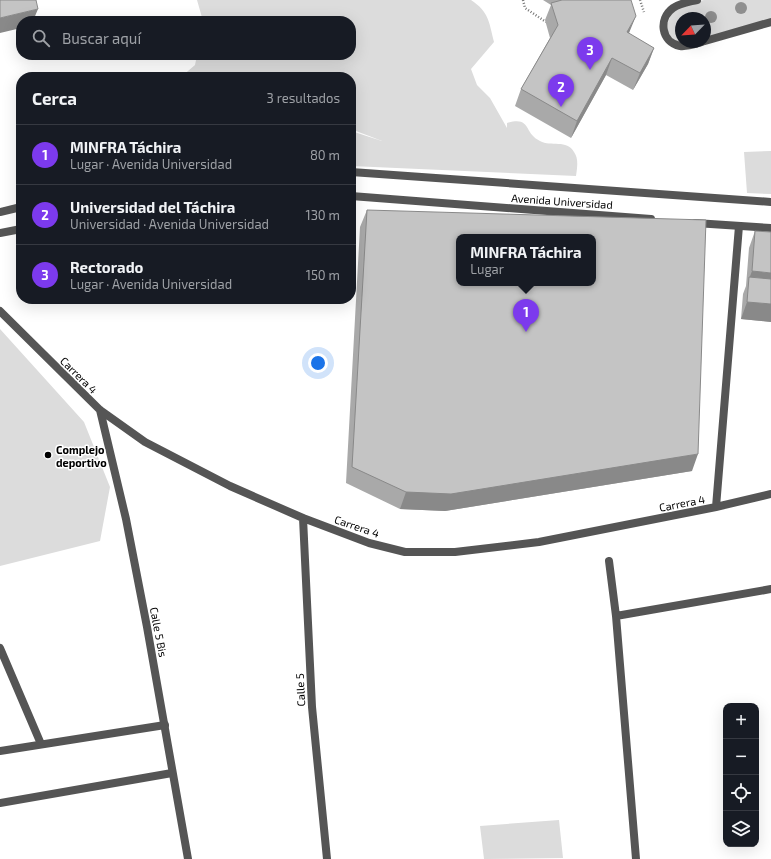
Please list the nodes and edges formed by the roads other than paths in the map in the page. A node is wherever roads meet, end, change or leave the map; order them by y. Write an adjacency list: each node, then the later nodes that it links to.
1 (697, 0): 4 (street)
2 (771, 22): 3 (street)
3 (711, 39)
4 (675, 43)
5 (356, 172): 7 (street, Avenida Universidad)
6 (356, 196): 10 (street, Avenida Universidad)
7 (771, 202)
8 (16, 208): 9 (street)
9 (0, 212)
10 (660, 220)
11 (684, 222): 12 (street)
12 (739, 226): 13 (street); 19 (street)
13 (771, 228)
14 (16, 229): 15 (street)
15 (0, 233)
16 (0, 311): 17 (street, Carrera 4)
17 (100, 410): 20 (street, Carrera 4); 25 (street, Calle 5 Bis)
18 (771, 494): 19 (street, Carrera 4)
19 (716, 507): 20 (street, Carrera 4)
20 (303, 518): 31 (street, Calle 5)
21 (609, 561): 23 (street)
22 (771, 590): 23 (street)
23 (616, 616): 32 (street)
24 (0, 648): 26 (street)
25 (165, 726): 26 (street); 28 (street, Calle 5 Bis)
26 (41, 744): 27 (street)
27 (0, 751)
28 (172, 774): 29 (street); 30 (street, Calle 5 Bis)
29 (0, 803)
30 (188, 859)
31 (327, 859)
32 (636, 859)

